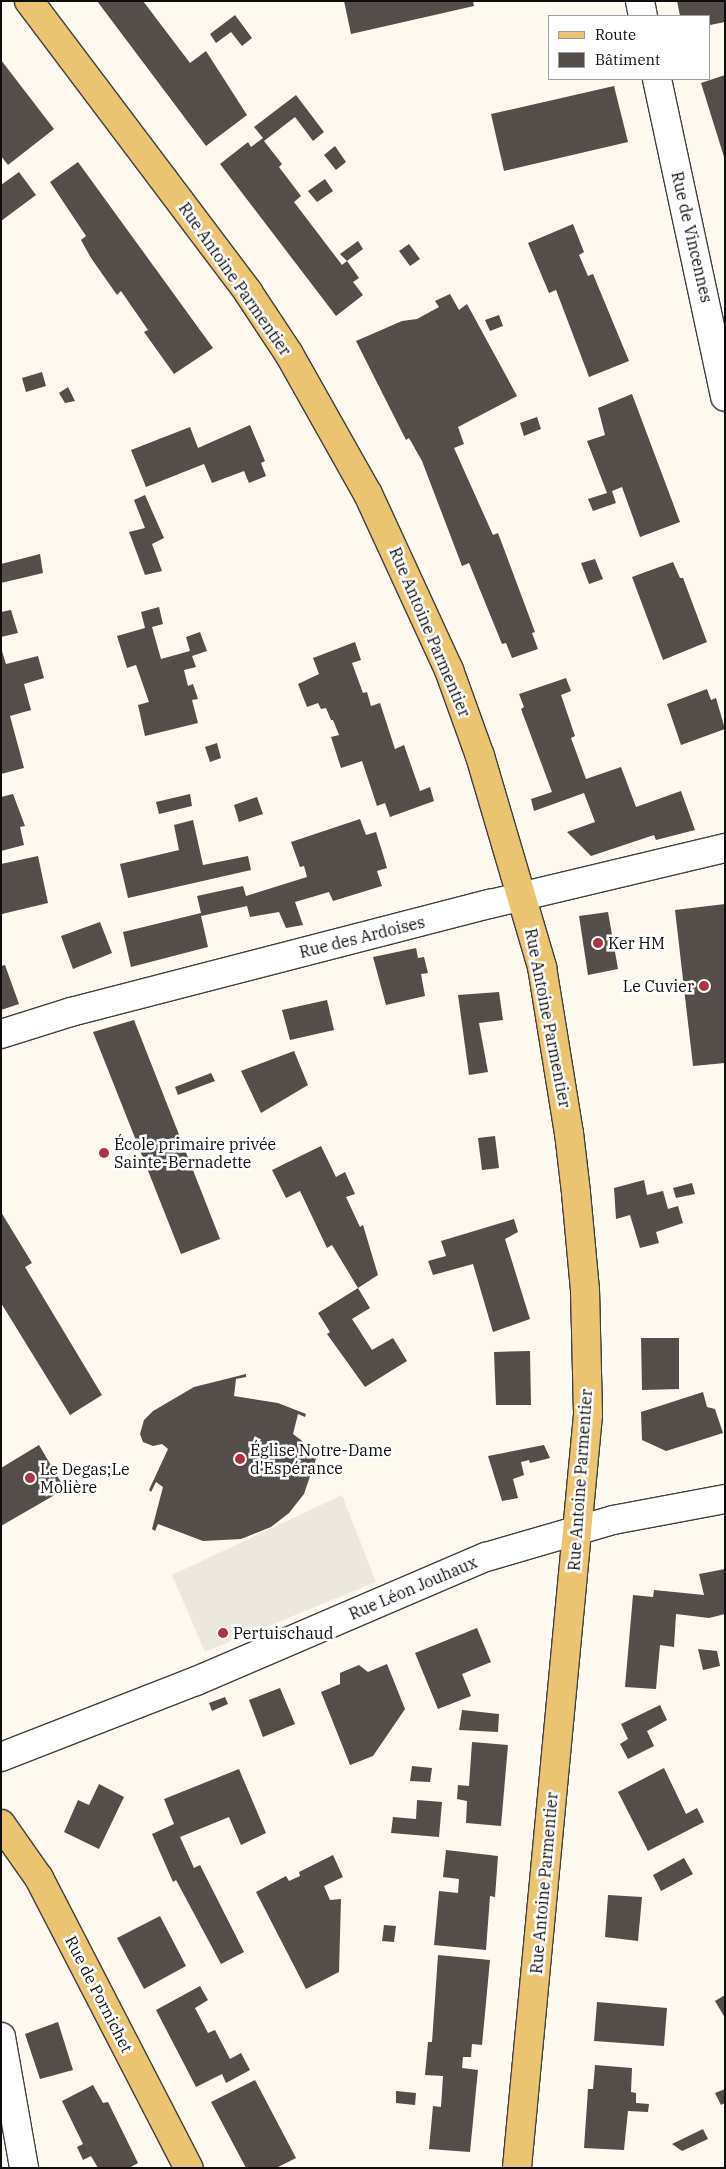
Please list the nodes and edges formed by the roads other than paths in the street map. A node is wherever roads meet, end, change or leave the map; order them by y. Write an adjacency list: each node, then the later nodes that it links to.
1 (29, 1): 8 (main road, Rue Antoine Parmentier)
2 (640, 1): 3 (street)
3 (643, 15)
4 (657, 80): 5 (street, Rue de Vincennes)
5 (716, 307): 6 (street, Rue de Vincennes)
6 (725, 397)
7 (725, 848): 8 (street, Rue des Ardoises)
8 (523, 896): 9 (street, Rue des Ardoises); 11 (main road, Rue Antoine Parmentier)
9 (1, 1034)
10 (725, 1499): 11 (street, Rue Léon Jouhaux)
11 (578, 1529): 12 (street, Rue Léon Jouhaux); 17 (main road, Rue Antoine Parmentier)
12 (1, 1757)
13 (1, 1824): 16 (main road, Rue de Pornichet)
14 (1, 2037): 15 (street)
15 (24, 2168)
16 (189, 2168)
17 (517, 2168)

